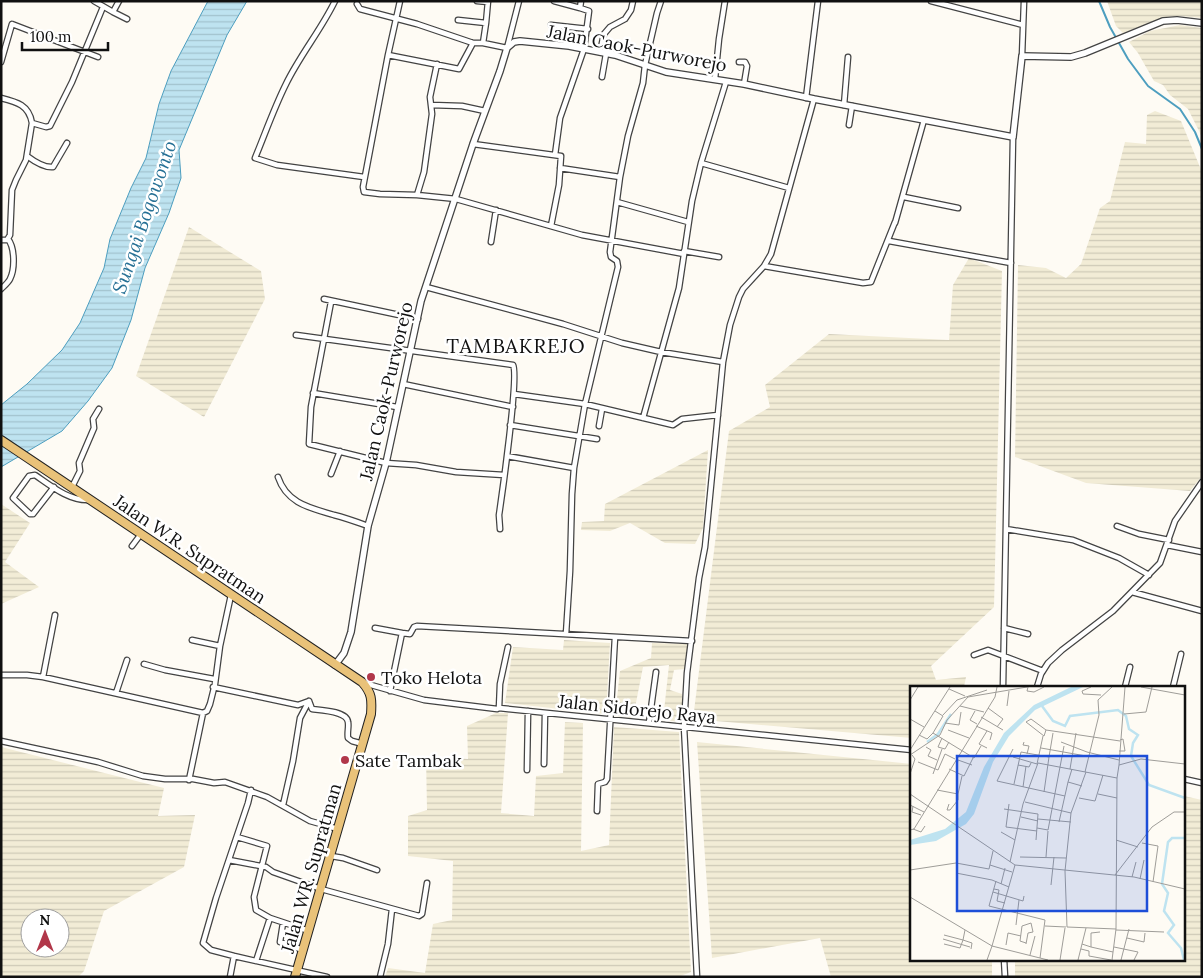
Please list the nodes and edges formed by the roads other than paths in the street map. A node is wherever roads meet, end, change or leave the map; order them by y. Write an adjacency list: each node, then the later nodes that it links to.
1 (94, 1): 17 (street)
2 (119, 1): 19 (street)
3 (335, 1): 66 (street)
4 (400, 1): 20 (street)
5 (477, 1): 15 (street)
6 (519, 1): 30 (street)
7 (554, 1): 18 (street)
8 (581, 1): 18 (street)
9 (633, 1): 35 (street)
10 (661, 1): 43 (street)
11 (725, 1): 45 (street)
12 (818, 1): 49 (street)
13 (931, 1): 26 (street)
14 (1024, 1): 26 (street)
15 (488, 2): 23 (street)
16 (357, 4): 20 (street)
17 (102, 7): 19 (street); 33 (street)
18 (580, 8): 27 (street)
19 (113, 12): 21 (street)
20 (396, 18): 28 (street); 36 (street)
21 (127, 19)
22 (458, 20): 23 (street)
23 (486, 23): 29 (street)
24 (1202, 23): 37 (street)
25 (551, 25): 27 (street)
26 (1023, 25): 37 (street)
27 (588, 29): 31 (street)
28 (473, 43): 29 (street); 42 (street)
29 (483, 43): 30 (street)
30 (507, 48): 31 (street, Jalan Caok-Purworejo); 54 (street, Jalan Caok-Purworejo)
31 (584, 49): 35 (street, Jalan Caok-Purworejo); 61 (street)
32 (4, 50): 33 (street); 34 (street); 40 (street)
33 (84, 51): 38 (street); 56 (street)
34 (12, 52)
35 (603, 53): 43 (street, Jalan Caok-Purworejo); 44 (street)
36 (388, 54): 42 (street); 66 (street)
37 (1022, 56): 58 (street)
38 (98, 57)
39 (848, 57): 52 (street)
40 (1, 62)
41 (739, 62): 47 (street)
42 (437, 64): 51 (street)
43 (645, 65): 45 (street, Jalan Caok-Purworejo); 65 (street)
44 (602, 77)
45 (715, 79): 46 (street, Jalan Caok-Purworejo)
46 (726, 82): 47 (street, Jalan Caok-Purworejo); 63 (street)
47 (744, 84): 49 (street, Jalan Caok-Purworejo)
48 (1, 98): 56 (street)
49 (806, 98): 50 (street, Jalan Caok-Purworejo)
50 (814, 99): 52 (street, Jalan Caok-Purworejo); 67 (street)
51 (432, 105): 54 (street); 68 (street)
52 (844, 105): 53 (street, Jalan Caok-Purworejo)
53 (852, 106): 55 (street, Jalan Caok-Purworejo); 57 (street)
54 (485, 111): 60 (street, Jalan Caok-Purworejo)
55 (924, 120): 58 (street, Jalan Caok-Purworejo); 69 (street)
56 (32, 123): 62 (street)
57 (849, 125)
58 (1013, 137): 83 (street)
59 (67, 143): 62 (street)
60 (473, 144): 61 (street); 70 (street, Jalan Caok-Purworejo)
61 (555, 155): 64 (street)
62 (27, 156): 76 (street)
63 (701, 163): 67 (street); 74 (street)
64 (560, 168): 65 (street); 75 (street)
65 (620, 177): 71 (street)
66 (364, 178): 68 (street)
67 (789, 188): 84 (street)
68 (417, 195): 70 (street)
69 (904, 197): 72 (street); 79 (street)
70 (456, 199): 73 (street); 85 (street, Jalan Caok-Purworejo)
71 (616, 202): 74 (street); 78 (street)
72 (958, 208)
73 (496, 210): 75 (street); 80 (street)
74 (688, 222): 81 (street)
75 (551, 226): 78 (street)
76 (8, 239): 77 (street); 86 (street)
77 (1, 240)
78 (612, 240): 81 (street); 91 (street)
79 (889, 241): 83 (street); 84 (street)
80 (491, 242)
81 (684, 253): 82 (street); 94 (street)
82 (719, 257)
83 (1011, 263): 125 (street)
84 (764, 266): 95 (street)
85 (426, 287): 89 (street, Jalan Caok-Purworejo); 91 (street)
86 (1, 288)
87 (324, 300): 88 (street)
88 (331, 302): 89 (street); 92 (street)
89 (418, 319): 93 (street, Jalan Caok-Purworejo)
90 (296, 335): 92 (street)
91 (601, 336): 94 (street); 99 (street)
92 (324, 337): 93 (street); 97 (street)
93 (411, 352): 96 (street, Jalan Caok-Purworejo); 98 (street)
94 (661, 352): 95 (street); 105 (street)
95 (723, 362): 104 (street)
96 (403, 384): 100 (street, Jalan Caok-Purworejo); 101 (street)
97 (313, 393): 100 (street); 111 (street)
98 (514, 394): 99 (street); 101 (street)
99 (585, 404): 103 (street); 108 (street)
100 (397, 407): 113 (street, Jalan Caok-Purworejo)
101 (512, 407): 106 (street)
102 (99, 409): 120 (street)
103 (602, 409): 105 (street); 107 (street)
104 (718, 415): 105 (street); 142 (street)
105 (643, 418)
106 (510, 425): 108 (street); 112 (street)
107 (599, 426)
108 (579, 435): 109 (street); 114 (street)
109 (597, 439)
110 (1, 440): 120 (main road, Jalan W.R. Supratman)
111 (340, 451): 113 (street); 115 (street)
112 (507, 456): 114 (street); 116 (street)
113 (386, 463): 116 (street); 122 (street, Jalan Caok-Purworejo)
114 (574, 468): 138 (street)
115 (331, 474)
116 (504, 475): 124 (street)
117 (278, 477): 122 (street)
118 (1202, 482): 127 (street)
119 (54, 488): 119 (street); 121 (street)
120 (72, 488): 121 (main road, Jalan W.R. Supratman)
121 (91, 500): 126 (main road, Jalan W.R. Supratman)
122 (368, 526): 150 (street, Jalan Caok-Purworejo)
123 (1117, 526): 127 (street)
124 (500, 529)
125 (1006, 529): 130 (street); 136 (street)
126 (141, 534): 128 (street); 132 (main road, Jalan W.R. Supratman)
127 (1168, 543): 129 (street); 130 (street)
128 (132, 546)
129 (1202, 552)
130 (1149, 575): 131 (street)
131 (1132, 592): 133 (street); 152 (street)
132 (230, 596): 143 (street); 150 (main road, Jalan W.R. Supratman)
133 (1202, 611)
134 (55, 615): 155 (street)
135 (375, 628): 137 (street)
136 (1004, 628): 139 (street); 147 (street)
137 (402, 633): 138 (street); 163 (street)
138 (566, 634): 140 (street)
139 (1028, 634)
140 (615, 637): 142 (street); 170 (street)
141 (192, 640): 143 (street)
142 (692, 641): 172 (street)
143 (220, 646): 156 (street)
144 (508, 647): 166 (street)
145 (1181, 654): 161 (street)
146 (974, 655): 147 (street)
147 (1003, 656): 152 (street); 158 (street)
148 (127, 660): 164 (street)
149 (144, 664): 156 (street)
150 (335, 665): 157 (main road, Jalan W.R. Supratman)
151 (1130, 667): 160 (street)
152 (1043, 671): 159 (street)
153 (656, 672): 171 (street)
154 (1, 674): 155 (street)
155 (43, 677): 164 (street)
156 (214, 679): 162 (street)
157 (362, 682): 163 (street, Jalan Sidorejo Raya); 174 (main road, Jalan WR. Supratman)
158 (1003, 686)
159 (1037, 686)
160 (1125, 686)
161 (1173, 686)
162 (213, 687): 165 (street); 168 (street)
163 (390, 691): 166 (street, Jalan Sidorejo Raya)
164 (116, 693): 168 (street)
165 (309, 702): 174 (street); 182 (street)
166 (500, 708): 167 (street, Jalan Sidorejo Raya)
167 (528, 711): 169 (street, Jalan Sidorejo Raya); 177 (street)
168 (204, 713): 179 (street)
169 (545, 713): 170 (street, Jalan Sidorejo Raya); 176 (street)
170 (611, 719): 171 (street, Jalan Sidorejo Raya); 183 (street)
171 (649, 723): 172 (street, Jalan Sidorejo Raya)
172 (684, 727): 175 (street, Jalan Sidorejo Raya); 204 (street)
173 (1, 741): 179 (street)
174 (362, 744): 184 (main road, Jalan WR. Supratman)
175 (910, 750)
176 (544, 764)
177 (527, 770)
178 (1186, 779): 180 (street)
179 (189, 780): 181 (street)
180 (1202, 783)
181 (251, 790): 182 (street); 185 (street)
182 (283, 805): 184 (street)
183 (596, 811)
184 (338, 829): 186 (main road, Jalan WR. Supratman)
185 (237, 837): 187 (street); 188 (street)
186 (330, 856): 189 (street); 191 (main road, Jalan WR. Supratman)
187 (229, 860): 188 (street); 197 (street)
188 (262, 867): 191 (street); 193 (street)
189 (377, 870)
190 (426, 883): 192 (street)
191 (321, 889): 192 (street); 195 (main road, Jalan WR. Supratman)
192 (392, 909): 203 (street)
193 (270, 918): 194 (street); 199 (street)
194 (283, 923): 195 (street); 196 (street)
195 (309, 931): 196 (main road, Jalan WR. Supratman)
196 (304, 950): 200 (main road, Jalan WR. Supratman)
197 (234, 956): 199 (street); 201 (street)
198 (1004, 960): 205 (street)
199 (256, 961): 200 (street)
200 (296, 974): 202 (street)
201 (230, 977)
202 (327, 977)
203 (380, 977)
204 (697, 977)
205 (1005, 977)

